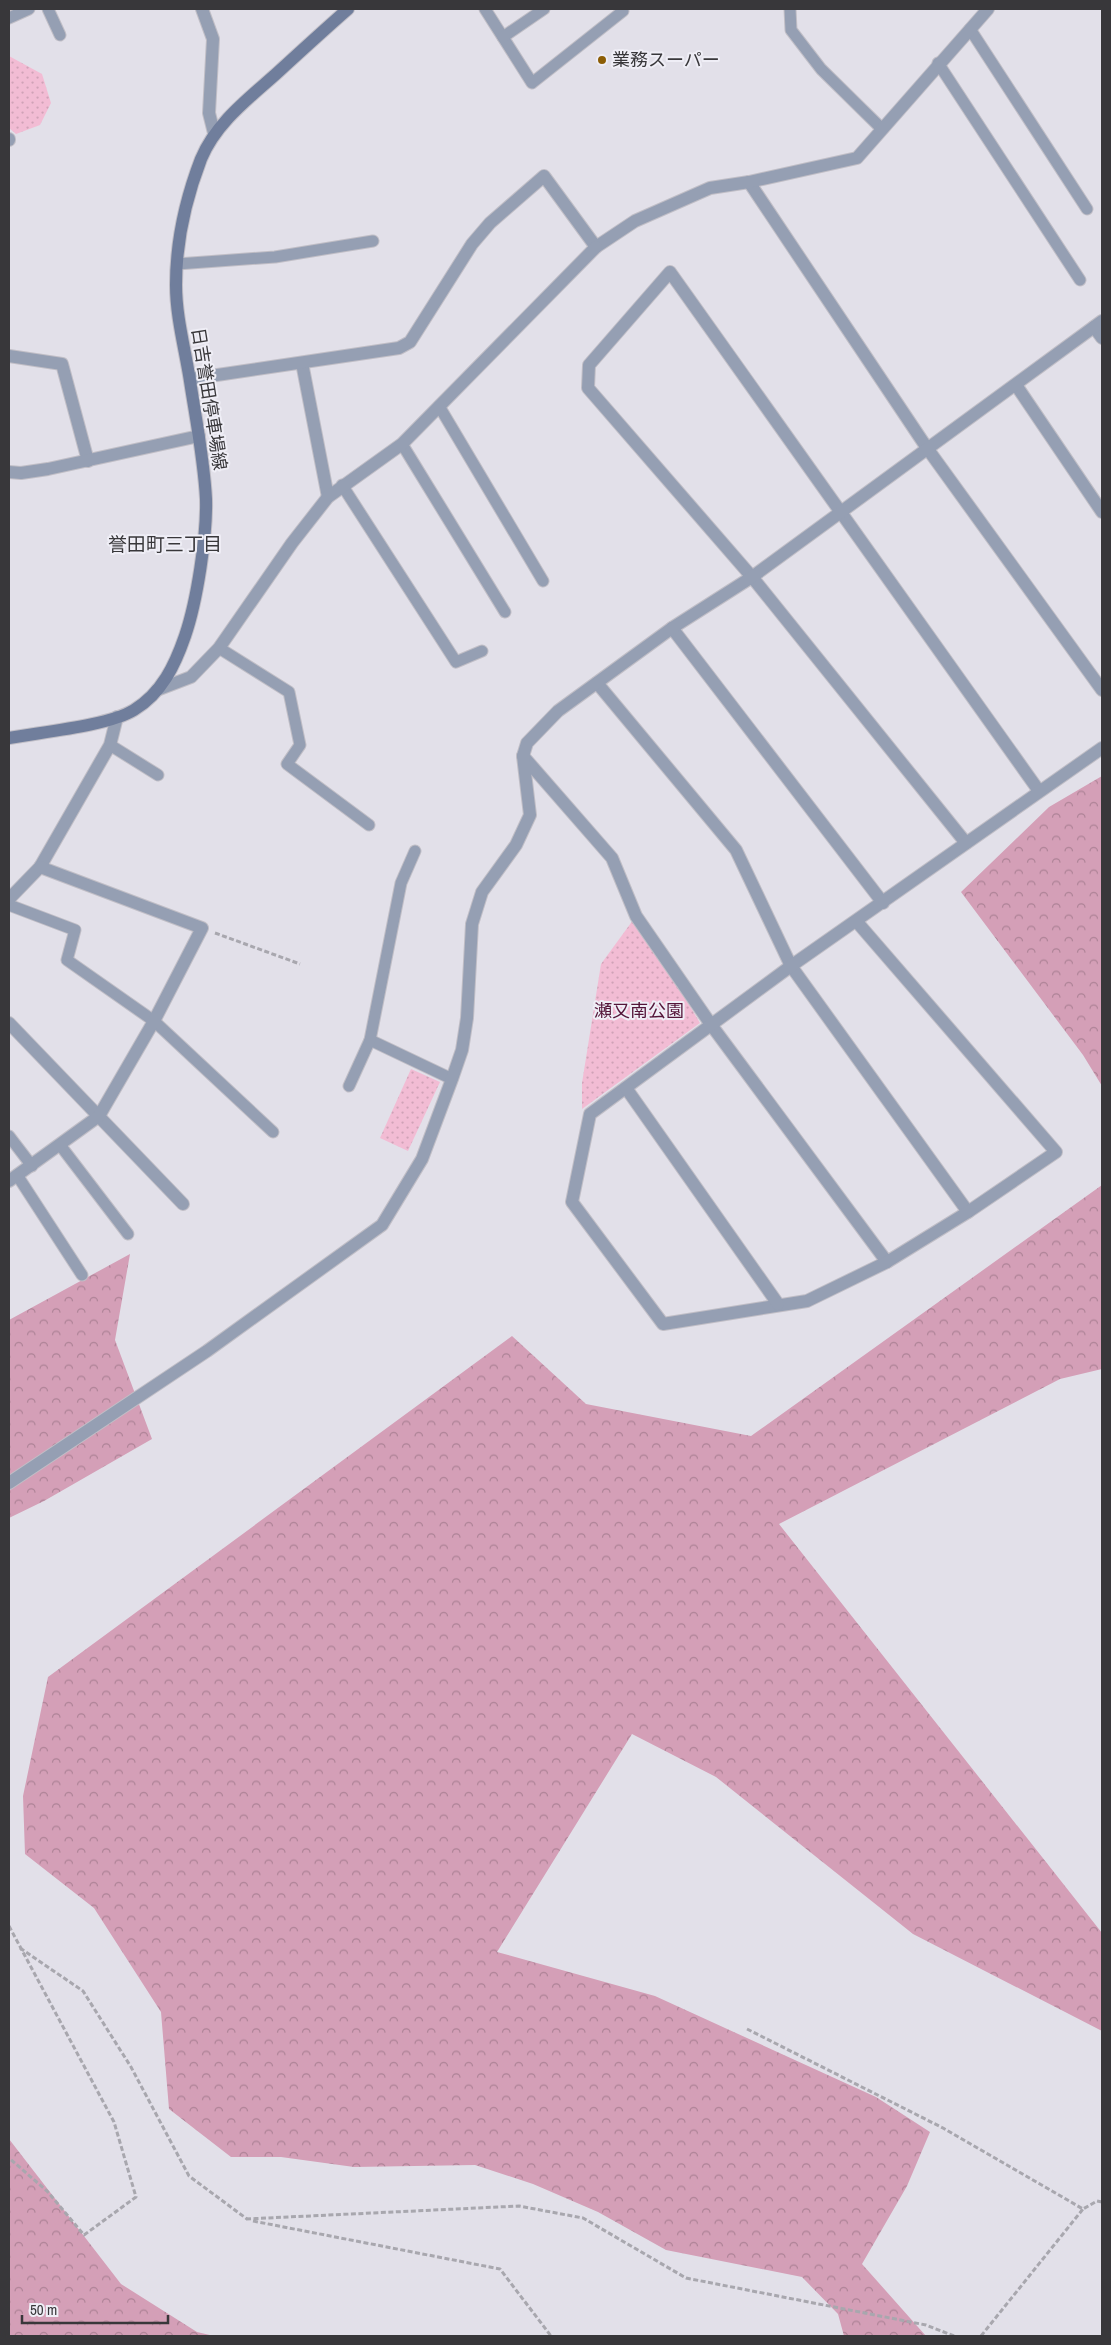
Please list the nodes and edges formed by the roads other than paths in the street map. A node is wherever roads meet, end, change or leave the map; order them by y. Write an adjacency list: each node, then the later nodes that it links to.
1 (29, 9): 10 (lane)
2 (48, 9): 12 (lane)
3 (202, 9): 16 (street)
4 (348, 9): 16 (main road, 日吉誉田停車場線)
5 (485, 9): 13 (lane)
6 (544, 9): 13 (lane)
7 (620, 9): 13 (lane)
8 (790, 9): 15 (lane)
9 (988, 9): 11 (street)
10 (9, 18)
11 (970, 29): 14 (street); 18 (lane)
12 (60, 35)
13 (503, 38)
14 (938, 63): 15 (street); 22 (lane)
15 (882, 129): 17 (street)
16 (214, 133): 21 (main road, 日吉誉田停車場線)
17 (750, 182): 20 (street); 32 (street)
18 (1087, 209)
19 (373, 241): 21 (lane)
20 (596, 247): 26 (street); 29 (street)
21 (178, 264): 27 (main road, 日吉誉田停車場線)
22 (1080, 280)
23 (1098, 324): 24 (street); 28 (street)
24 (1102, 338)
25 (9, 356): 33 (street)
26 (302, 363): 27 (street); 36 (street)
27 (190, 379): 30 (main road, 日吉誉田停車場線)
28 (1016, 385): 32 (street); 38 (street)
29 (439, 406): 31 (street); 40 (lane)
30 (199, 436): 33 (street); 46 (main road, 日吉誉田停車場線)
31 (402, 444): 35 (street); 41 (lane)
32 (927, 448): 37 (street); 47 (street)
33 (88, 460): 34 (street)
34 (9, 472)
35 (342, 485): 36 (street); 44 (lane)
36 (328, 497): 43 (street)
37 (841, 512): 39 (street); 39 (street); 54 (street)
38 (1102, 512)
39 (752, 577): 42 (street); 56 (street)
40 (543, 581)
41 (505, 612)
42 (672, 628): 45 (street); 60 (street)
43 (219, 648): 46 (street); 55 (lane)
44 (482, 651)
45 (597, 683): 52 (street); 63 (street)
46 (157, 690): 48 (main road, 日吉誉田停車場線)
47 (1102, 690)
48 (117, 717): 49 (main road, 日吉誉田停車場線); 50 (street)
49 (9, 738)
50 (110, 745): 53 (lane); 58 (street)
51 (1102, 748): 54 (street)
52 (523, 756): 66 (street); 68 (street)
53 (158, 775)
54 (1039, 791): 56 (street)
55 (368, 825)
56 (966, 843): 60 (street)
57 (415, 851): 67 (lane)
58 (40, 867): 59 (street); 64 (street)
59 (9, 898)
60 (883, 903): 62 (street)
61 (9, 905): 64 (lane)
62 (857, 922): 63 (street); 78 (street)
63 (791, 966): 66 (street); 78 (street)
64 (154, 1021): 71 (street); 72 (lane)
65 (9, 1022): 71 (street)
66 (712, 1026): 70 (street); 80 (street)
67 (370, 1040): 68 (lane); 69 (lane)
68 (452, 1079): 83 (street)
69 (349, 1086)
70 (626, 1088): 82 (street); 82 (street)
71 (99, 1116): 74 (street); 77 (street)
72 (273, 1132)
73 (9, 1136): 75 (lane)
74 (60, 1145): 75 (street); 79 (lane)
75 (32, 1166): 76 (street)
76 (13, 1178): 81 (lane)
77 (183, 1204)
78 (968, 1212): 80 (street)
79 (128, 1234)
80 (887, 1262): 82 (street)
81 (82, 1275)
82 (778, 1304)
83 (9, 1483)

